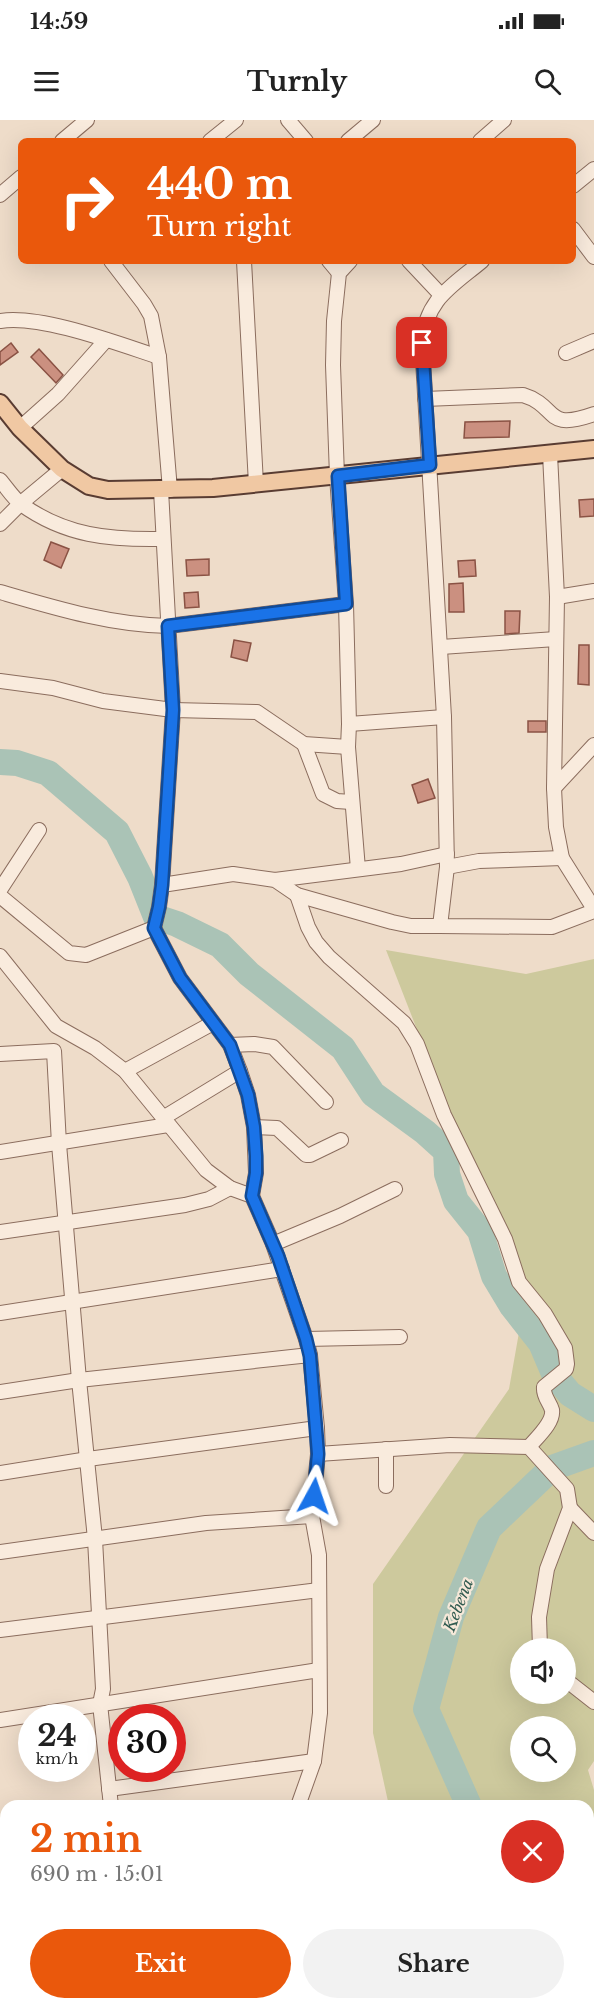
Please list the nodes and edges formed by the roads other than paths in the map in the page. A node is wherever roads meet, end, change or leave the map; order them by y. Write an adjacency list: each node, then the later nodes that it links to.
1 (236, 120): 6 (street)
2 (288, 120): 7 (street)
3 (373, 120): 8 (street)
4 (82, 122): 5 (street)
5 (65, 138)
6 (214, 138)
7 (303, 138)
8 (352, 138)
9 (594, 169): 11 (street)
10 (18, 180): 12 (street)
11 (576, 184)
12 (0, 195)
13 (576, 233): 14 (street)
14 (594, 257)
15 (113, 264): 27 (street)
16 (244, 264): 38 (street)
17 (332, 264): 21 (street)
18 (347, 264): 21 (street)
19 (412, 264): 22 (street)
20 (478, 264): 22 (street)
21 (339, 273): 36 (street)
22 (441, 295): 28 (street)
23 (0, 321): 24 (street)
24 (106, 340): 27 (street); 31 (street)
25 (594, 341): 26 (street)
26 (566, 353)
27 (159, 357): 39 (street)
28 (425, 399): 30 (street); 34 (street)
29 (0, 403): 31 (main road)
30 (594, 414)
31 (20, 428): 35 (main road)
32 (594, 449): 33 (main road)
33 (550, 454): 34 (main road); 45 (street)
34 (430, 465): 36 (main road); 49 (street)
35 (62, 469): 39 (main road); 40 (street)
36 (338, 476): 38 (main road); 46 (street)
37 (0, 480): 40 (street)
38 (256, 484): 39 (main road)
39 (166, 490): 42 (street)
40 (20, 504): 41 (street); 42 (street)
41 (0, 524)
42 (162, 539): 47 (street)
43 (594, 591): 45 (street)
44 (0, 592): 47 (street)
45 (557, 597): 48 (street)
46 (346, 604): 47 (street); 53 (street)
47 (168, 626): 51 (street)
48 (556, 639): 49 (street); 57 (street)
49 (441, 647): 52 (street)
50 (0, 681): 51 (street)
51 (173, 710): 54 (street); 64 (street)
52 (444, 717): 53 (street); 61 (street)
53 (349, 724): 56 (street)
54 (304, 744): 56 (street); 58 (street)
55 (594, 745): 57 (street)
56 (348, 747): 58 (street)
57 (554, 788): 60 (street)
58 (351, 802): 62 (street)
59 (39, 830): 65 (street)
60 (562, 858): 61 (street); 68 (street)
61 (447, 860): 62 (street); 70 (street)
62 (358, 869): 63 (street)
63 (275, 880): 64 (street); 67 (street)
64 (162, 885): 69 (street)
65 (0, 891)
66 (0, 896): 69 (street)
67 (297, 896): 70 (street); 100 (street)
68 (594, 910): 70 (street)
69 (156, 919): 72 (street)
70 (440, 926)
71 (2, 962): 73 (street)
72 (213, 1023): 74 (street); 77 (street)
73 (56, 1026): 75 (street); 77 (street)
74 (230, 1045): 78 (street); 79 (street)
75 (54, 1051): 76 (street); 83 (street)
76 (0, 1054)
77 (125, 1071): 80 (street)
78 (240, 1071): 80 (street); 81 (street)
79 (327, 1102)
80 (166, 1121): 83 (street); 85 (street)
81 (254, 1127): 82 (street); 87 (street)
82 (341, 1140)
83 (59, 1144): 84 (street); 88 (street)
84 (0, 1152)
85 (230, 1188): 87 (street); 88 (street)
86 (394, 1189): 90 (street)
87 (252, 1196): 90 (street)
88 (66, 1222): 89 (street); 92 (street)
89 (0, 1232)
90 (273, 1244): 91 (street)
91 (282, 1269): 92 (street); 95 (street)
92 (73, 1303): 93 (street); 97 (street)
93 (0, 1313)
94 (400, 1337): 95 (street)
95 (306, 1339): 96 (street)
96 (310, 1356): 97 (street); 99 (street)
97 (79, 1380): 98 (street); 103 (street)
98 (0, 1392)
99 (317, 1428): 102 (street); 103 (street)
100 (528, 1447): 101 (street); 106 (street)
101 (386, 1449): 102 (street); 105 (street)
102 (318, 1454): 107 (street)
103 (88, 1459): 104 (street); 109 (street)
104 (0, 1473)
105 (386, 1486)
106 (570, 1508): 108 (street); 114 (street)
107 (312, 1516): 109 (street); 111 (street)
108 (594, 1533)
109 (95, 1539): 110 (street); 112 (street)
110 (0, 1552)
111 (319, 1590): 112 (street); 115 (street)
112 (99, 1617): 113 (street); 118 (street)
113 (0, 1630)
114 (540, 1638)
115 (319, 1670): 118 (street); 120 (street)
116 (576, 1688): 117 (street)
117 (594, 1702)
118 (100, 1704): 119 (street); 121 (street)
119 (0, 1720)
120 (314, 1761): 121 (street); 123 (street)
121 (109, 1789): 122 (street)
122 (110, 1800)
123 (300, 1800)

